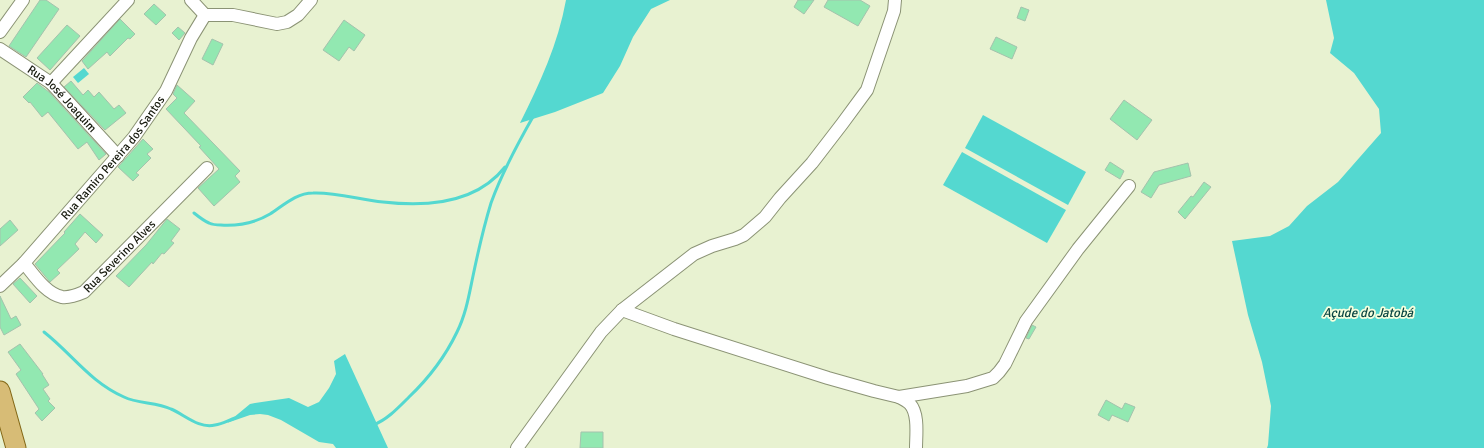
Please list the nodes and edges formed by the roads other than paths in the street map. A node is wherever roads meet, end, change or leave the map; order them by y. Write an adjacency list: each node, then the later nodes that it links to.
1 (23, 0): 7 (street)
2 (128, 0): 9 (street)
3 (191, 0): 6 (street)
4 (311, 0): 6 (street)
5 (895, 0): 15 (street)
6 (205, 15): 10 (street, Rua Ramiro Pereira dos Santos)
7 (0, 32)
8 (0, 49): 9 (street, Rua José Joaquim)
9 (51, 82): 10 (street, Rua José Joaquim)
10 (118, 156): 13 (street, Rua Ramiro Pereira dos Santos)
11 (207, 168): 13 (street, Rua Severino Alves)
12 (1129, 186): 17 (street)
13 (24, 264): 14 (street, Rua Ramiro Pereira dos Santos)
14 (0, 286)
15 (622, 310): 17 (street); 19 (street)
16 (0, 392): 18 (main road)
17 (899, 397): 20 (street)
18 (16, 448)
19 (517, 448)
20 (916, 448)

